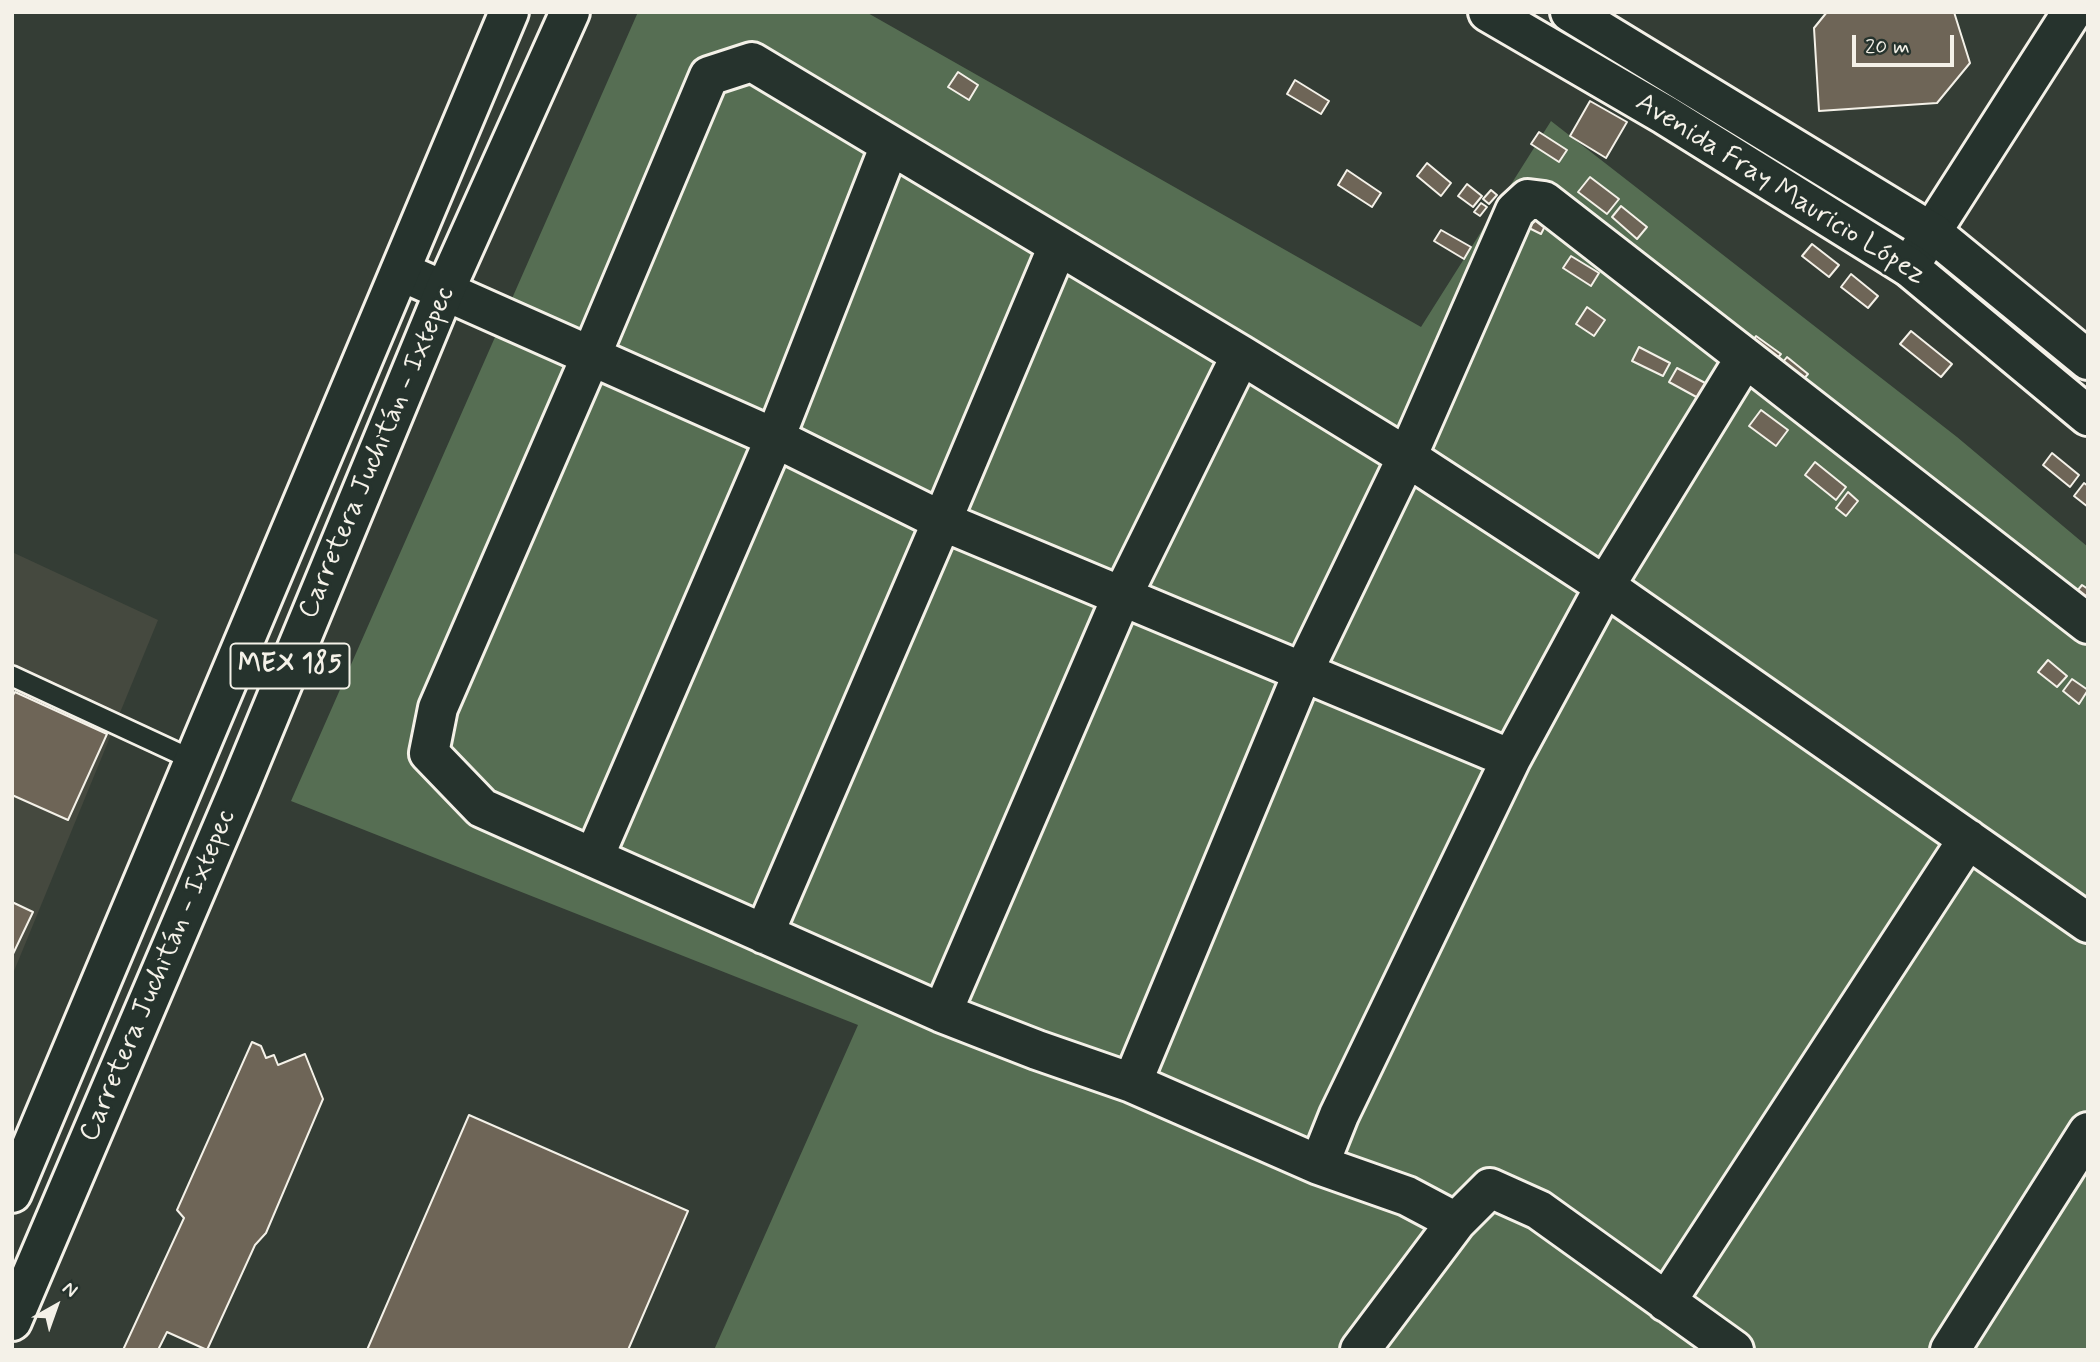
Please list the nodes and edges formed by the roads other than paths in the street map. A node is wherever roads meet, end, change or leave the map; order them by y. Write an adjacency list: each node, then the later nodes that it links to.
1 (509, 12): 10 (street, Carretera Juchitán - Ixtepec / MEX 185)
2 (570, 12): 11 (street, Carretera Juchitán - Ixtepec / MEX 185)
3 (1488, 12): 9 (street, Avenida Fray Mauricio López)
4 (1570, 12): 7 (street, Avenida Fray Mauricio López)
5 (2073, 12): 7 (street)
6 (890, 145): 8 (street); 13 (street); 17 (street)
7 (1933, 233): 9 (street); 15 (street, Avenida Fray Mauricio López)
8 (1058, 246): 12 (street); 19 (street)
9 (1909, 267): 16 (street, Avenida Fray Mauricio López)
10 (402, 272): 11 (street); 26 (street, Carretera Juchitán - Ixtepec / MEX 185)
11 (445, 290): 13 (street); 38 (street, Carretera Juchitán - Ixtepec / MEX 185)
12 (1241, 355): 18 (street); 21 (street)
13 (591, 356): 17 (street); 28 (street)
14 (1745, 358): 18 (street); 20 (street); 22 (street)
15 (2088, 360)
16 (2088, 416)
17 (775, 438): 19 (street); 28 (street)
18 (1407, 457): 20 (street); 23 (street)
19 (942, 521): 21 (street); 30 (street)
20 (1605, 586): 25 (street); 27 (street)
21 (1122, 596): 23 (street); 31 (street)
22 (2088, 624)
23 (1303, 672): 25 (street); 32 (street)
24 (12, 676): 26 (lane)
25 (1511, 759): 34 (street)
26 (193, 760): 35 (street, Carretera Juchitán - Ixtepec / MEX 185)
27 (1968, 839): 29 (street); 37 (street)
28 (594, 857): 30 (street)
29 (2088, 923)
30 (764, 934): 31 (street)
31 (942, 1013): 32 (street)
32 (1132, 1083): 34 (street)
33 (2088, 1132): 41 (street)
34 (1319, 1165): 36 (street)
35 (12, 1194)
36 (1456, 1222): 37 (street); 39 (street)
37 (1666, 1302): 40 (street)
38 (12, 1321)
39 (1360, 1350)
40 (1734, 1350)
41 (1951, 1350)

